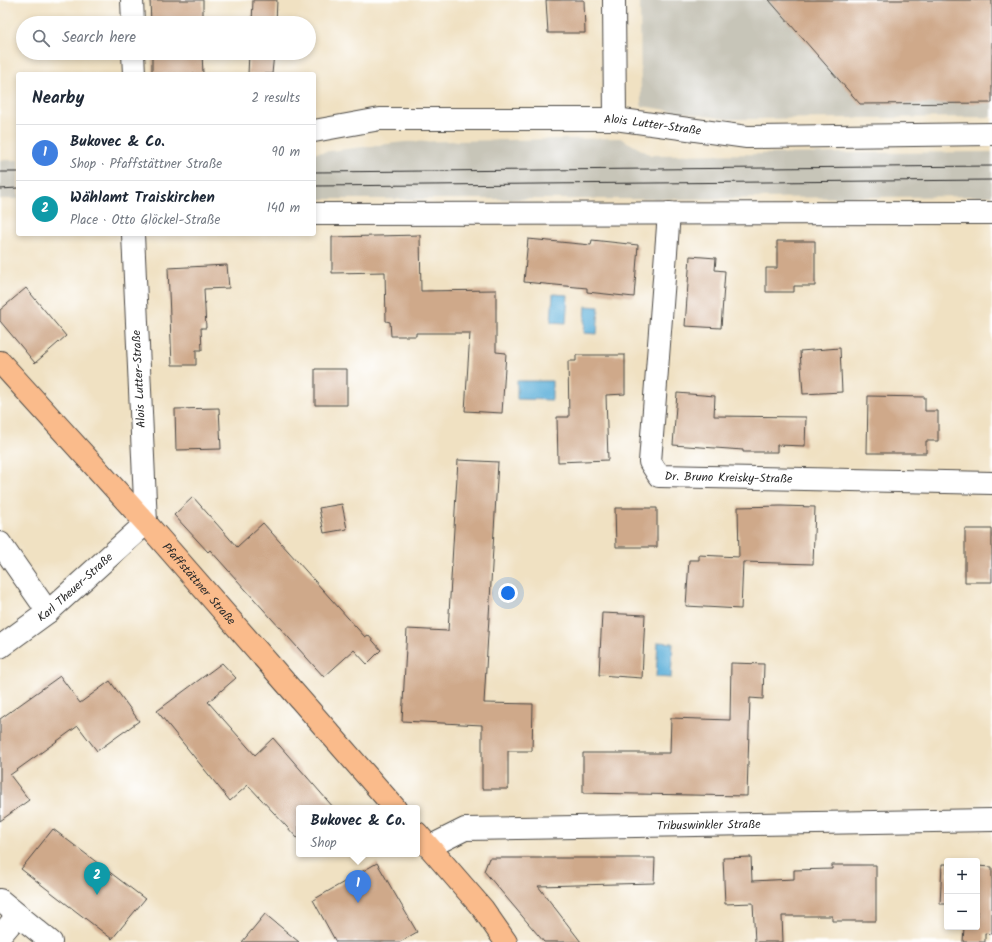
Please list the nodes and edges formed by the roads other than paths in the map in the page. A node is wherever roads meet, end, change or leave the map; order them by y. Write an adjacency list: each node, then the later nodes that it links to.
1 (132, 0): 3 (street)
2 (614, 0): 6 (street)
3 (133, 16)
4 (133, 60): 5 (street)
5 (134, 72)
6 (615, 119): 7 (street, Alois Lutter-Straße); 8 (street, Alois Lutter-Straße)
7 (316, 131)
8 (992, 134)
9 (669, 213): 10 (street); 11 (street); 14 (street, Dr. Bruno Kreisky-Straße)
10 (992, 213)
11 (316, 214)
12 (133, 236): 15 (street, Alois Lutter-Straße)
13 (0, 362): 15 (main road, Pfaffstättner Straße)
14 (992, 483)
15 (146, 524): 17 (street, Karl Theuer-Straße); 19 (main road, Pfaffstättner Straße)
16 (0, 543): 17 (street)
17 (48, 612): 18 (street, Karl Theuer-Straße)
18 (0, 647)
19 (392, 805)
20 (992, 820): 21 (street, Tribuswinkler Straße)
21 (423, 840): 26 (main road)
22 (0, 900): 23 (street)
23 (18, 915): 24 (street); 25 (street)
24 (0, 936)
25 (51, 942)
26 (506, 942)

